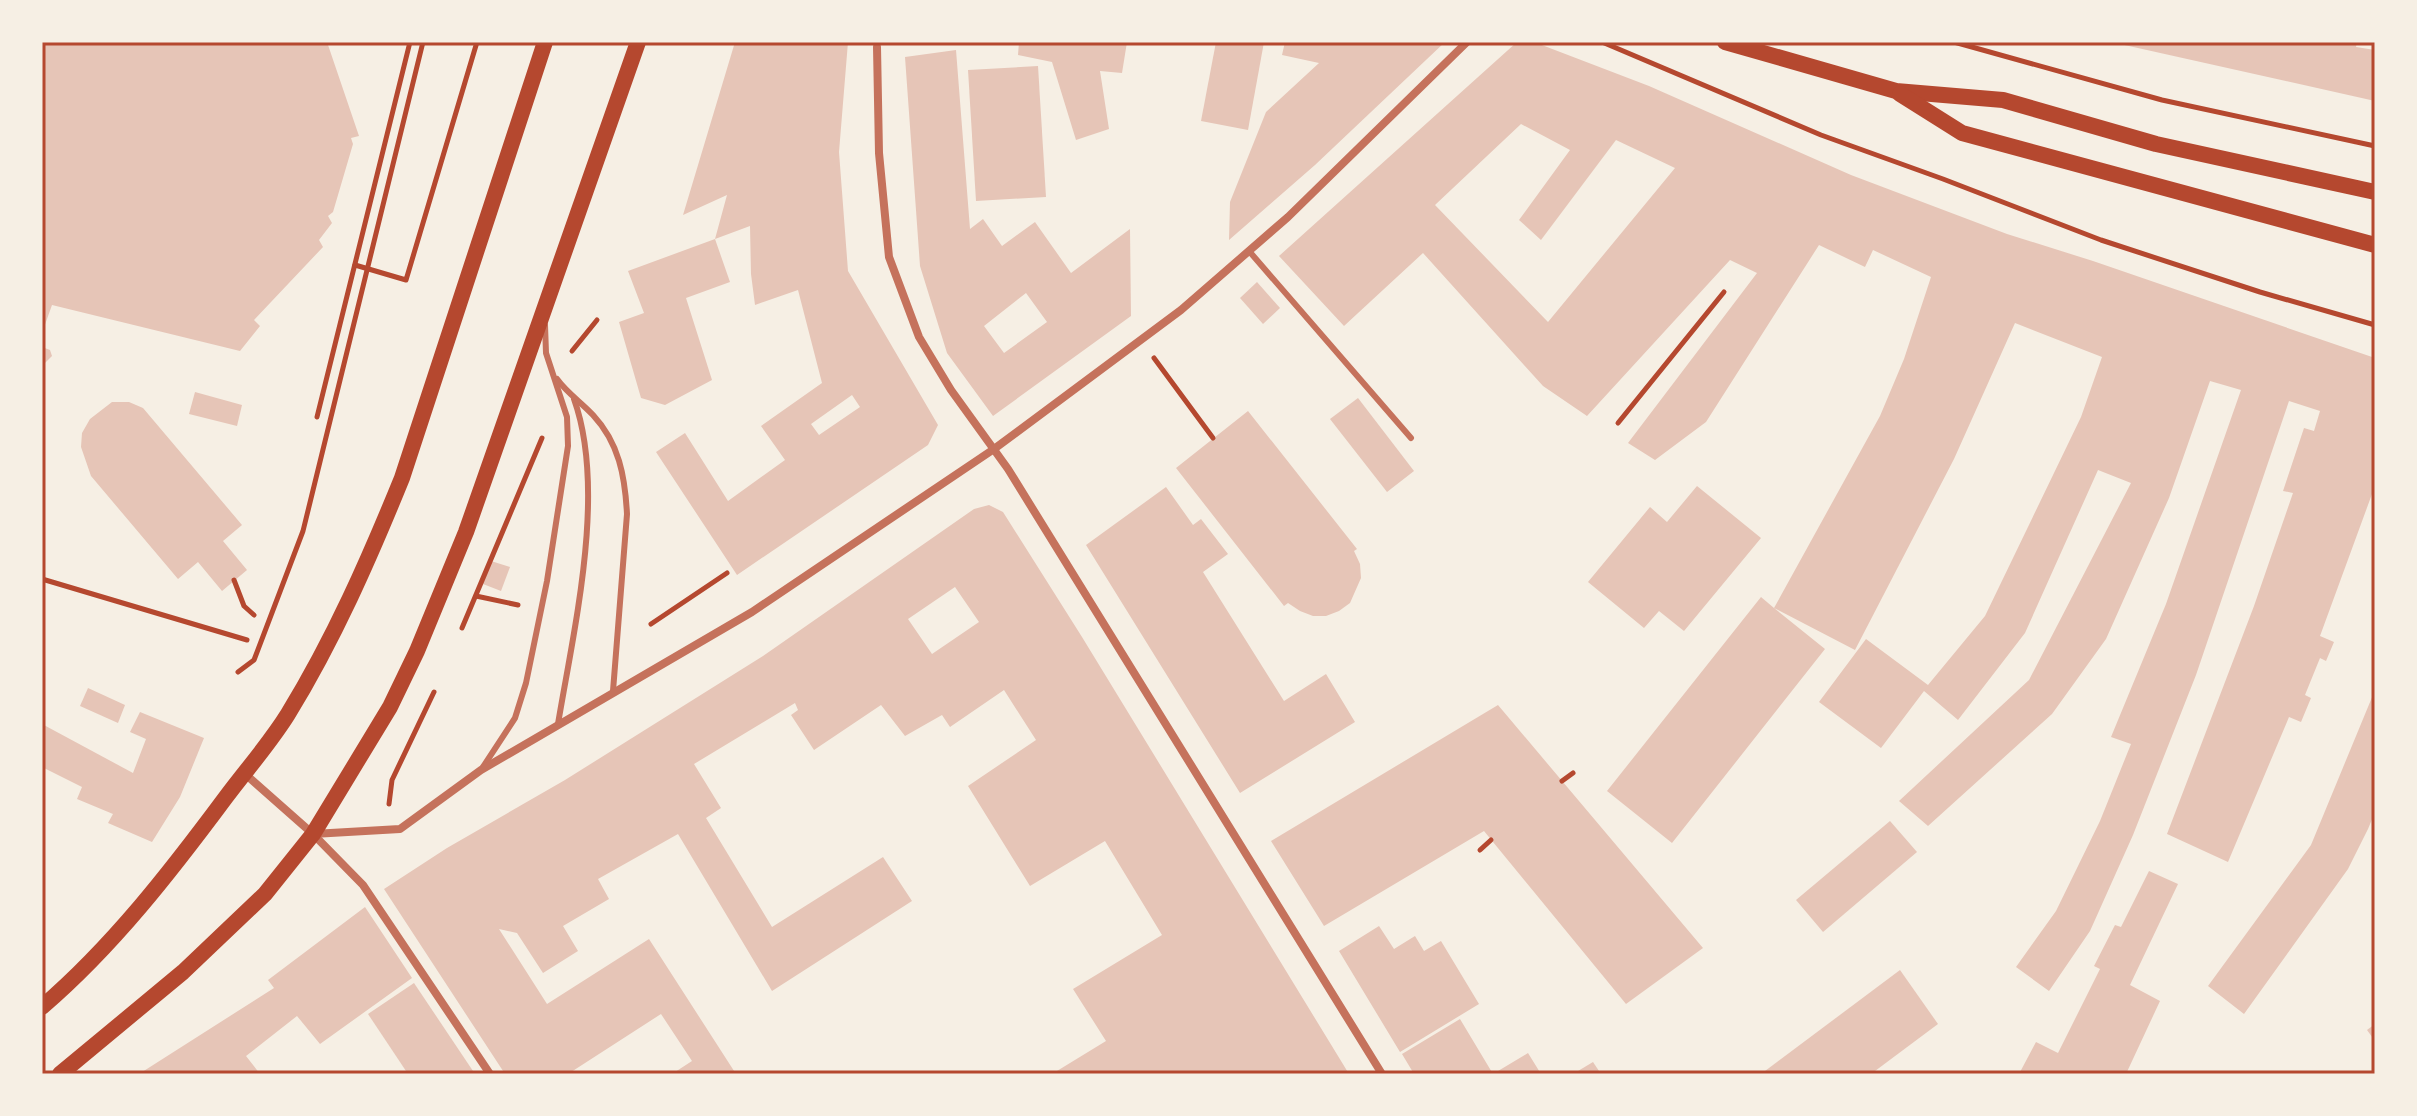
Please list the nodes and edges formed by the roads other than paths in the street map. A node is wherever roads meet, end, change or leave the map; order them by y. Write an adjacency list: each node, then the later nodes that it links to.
1 (545, 42): 18 (main road)
2 (638, 42): 10 (main road)
3 (1467, 42): 9 (street)
4 (1725, 42): 6 (main road)
5 (877, 47): 14 (street)
6 (1896, 91): 7 (main road); 8 (main road)
7 (2375, 192)
8 (2375, 245)
9 (1249, 251): 13 (lane); 14 (street)
10 (544, 313): 11 (lane); 19 (main road)
11 (555, 376): 12 (lane); 17 (lane)
12 (574, 398): 15 (lane); 16 (lane)
13 (1411, 438)
14 (994, 449): 15 (street); 23 (street)
15 (613, 691): 16 (street)
16 (558, 724): 17 (street)
17 (481, 770): 19 (street)
18 (244, 773): 19 (street); 20 (main road)
19 (313, 834): 21 (main road); 22 (street)
20 (42, 1007)
21 (60, 1074)
22 (490, 1074)
23 (1382, 1074)

